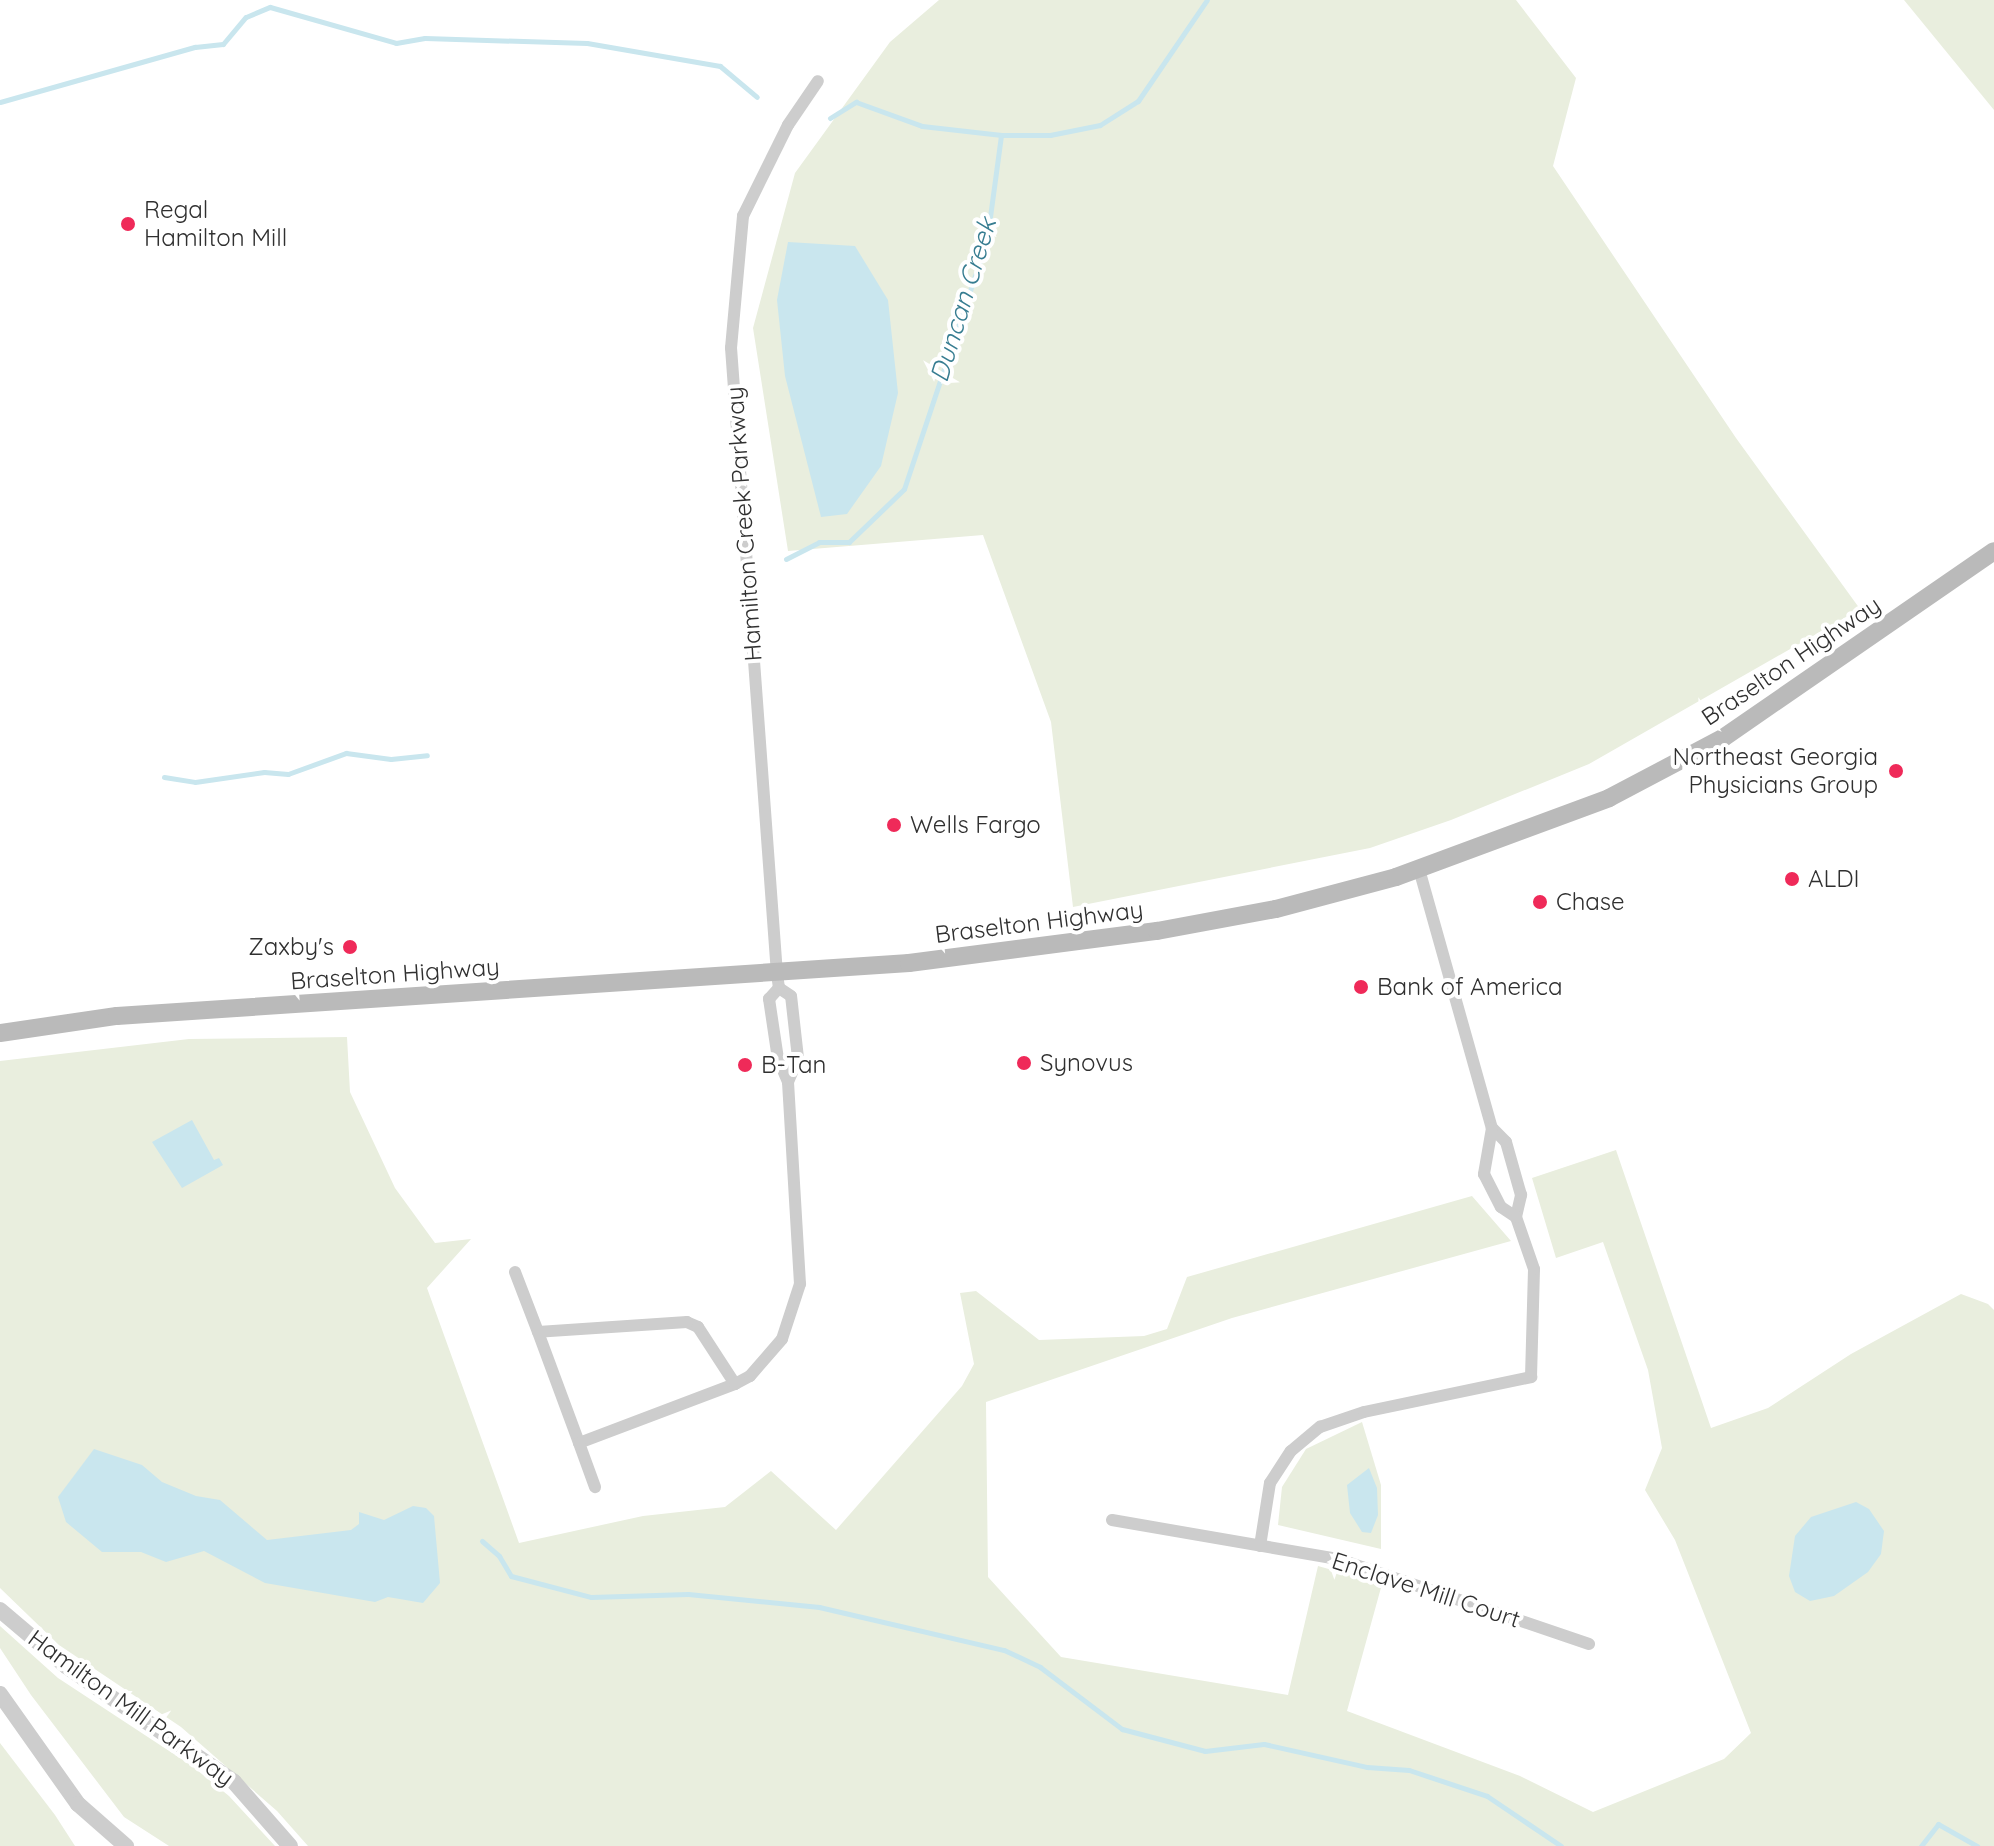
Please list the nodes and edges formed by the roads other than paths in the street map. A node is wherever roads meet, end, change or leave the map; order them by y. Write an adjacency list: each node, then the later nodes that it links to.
1 (818, 81): 4 (street, Hamilton Creek Parkway)
2 (1994, 551): 3 (main road, Braselton Highway)
3 (1419, 869): 4 (main road, Braselton Highway); 7 (street)
4 (778, 981): 5 (main road, Braselton Highway); 6 (street, Hamilton Creek Parkway); 6 (street, Hamilton Creek Parkway)
5 (0, 1033)
6 (788, 1082): 11 (street, Hamilton Creek Parkway)
7 (1492, 1128): 8 (street); 8 (street)
8 (1516, 1217): 15 (street)
9 (515, 1272): 10 (street)
10 (538, 1332): 11 (street); 12 (street)
11 (735, 1384): 12 (street, Hamilton Creek Parkway)
12 (579, 1443): 13 (street)
13 (595, 1487)
14 (1112, 1520): 15 (street, Enclave Mill Court)
15 (1260, 1546): 17 (street, Enclave Mill Court)
16 (0, 1610): 20 (street, Hamilton Mill Parkway)
17 (1589, 1644)
18 (0, 1694): 19 (street)
19 (126, 1846)
20 (290, 1846)

